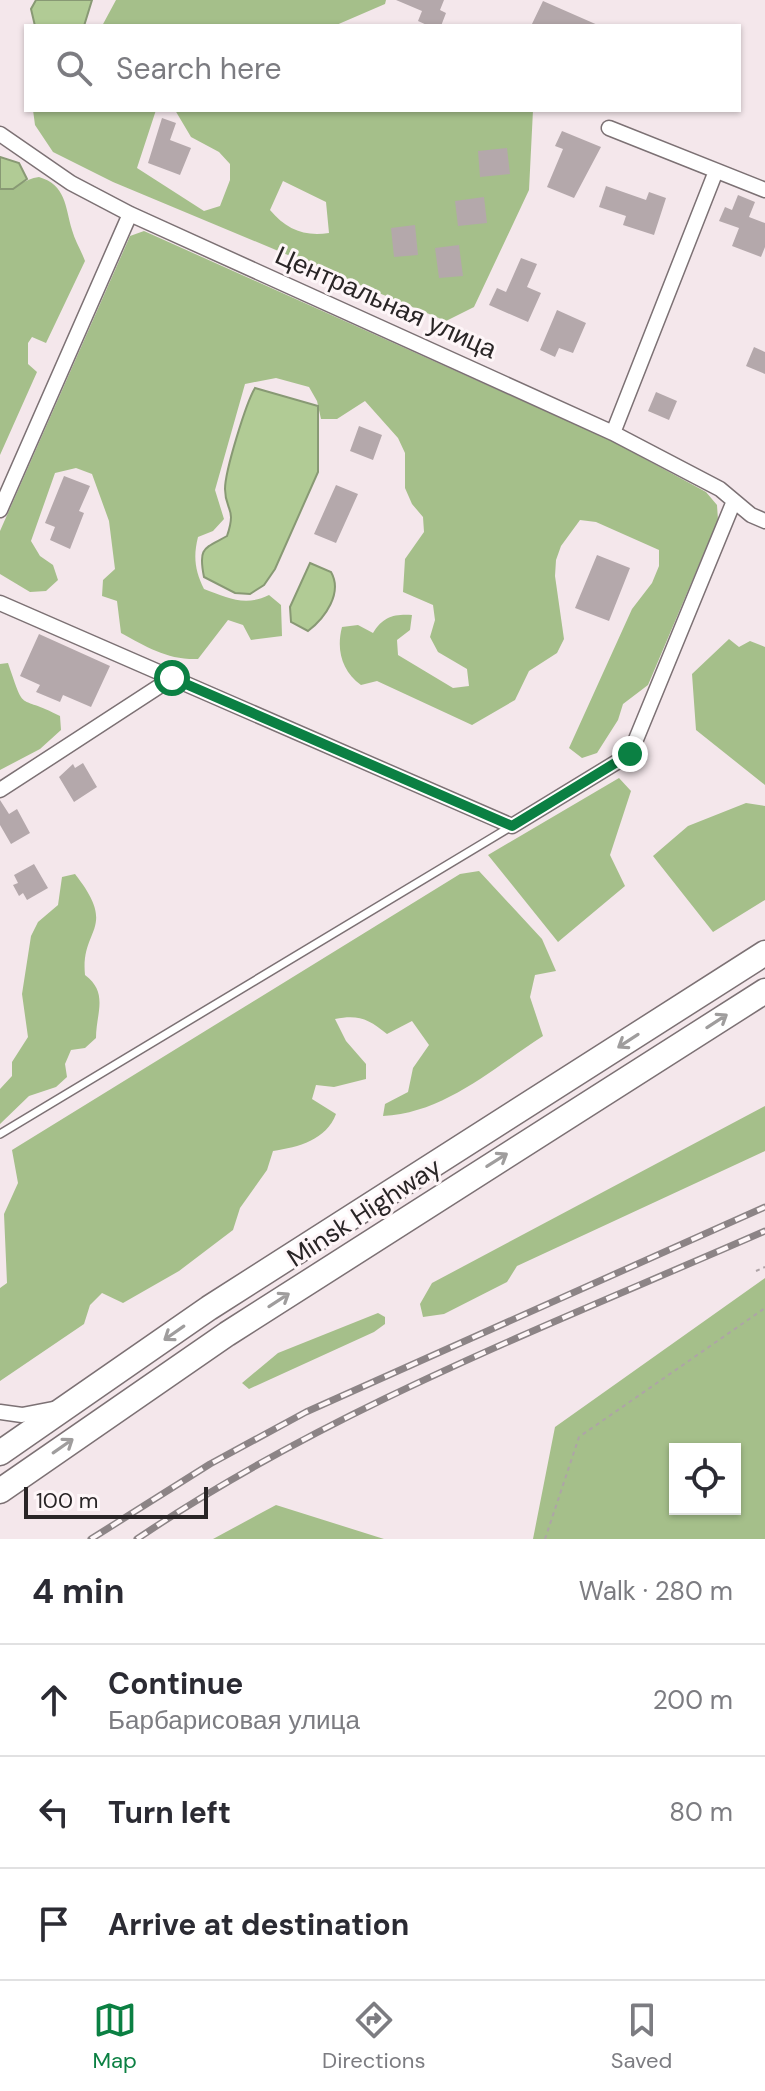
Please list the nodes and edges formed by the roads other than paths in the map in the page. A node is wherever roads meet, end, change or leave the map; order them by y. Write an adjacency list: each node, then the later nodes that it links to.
1 (609, 128): 3 (street)
2 (0, 134): 5 (street, Центральная улица)
3 (716, 171): 4 (street); 6 (street)
4 (765, 190)
5 (130, 214): 6 (street, Центральная улица); 8 (street)
6 (613, 433): 7 (street, Центральная улица)
7 (734, 501): 9 (street, Центральная улица); 13 (street)
8 (0, 510)
9 (765, 521)
10 (0, 603): 11 (street)
11 (172, 678): 12 (street); 13 (street)
12 (0, 790)
13 (512, 826): 16 (lane)
14 (765, 953): 17 (highway, Minsk Highway, one-way to 17)
15 (765, 991): 20 (highway, Minsk Highway, one-way to 15)
16 (0, 1134)
17 (83, 1396): 18 (street); 19 (highway, Minsk Highway)
18 (0, 1412)
19 (0, 1453)
20 (0, 1491)

